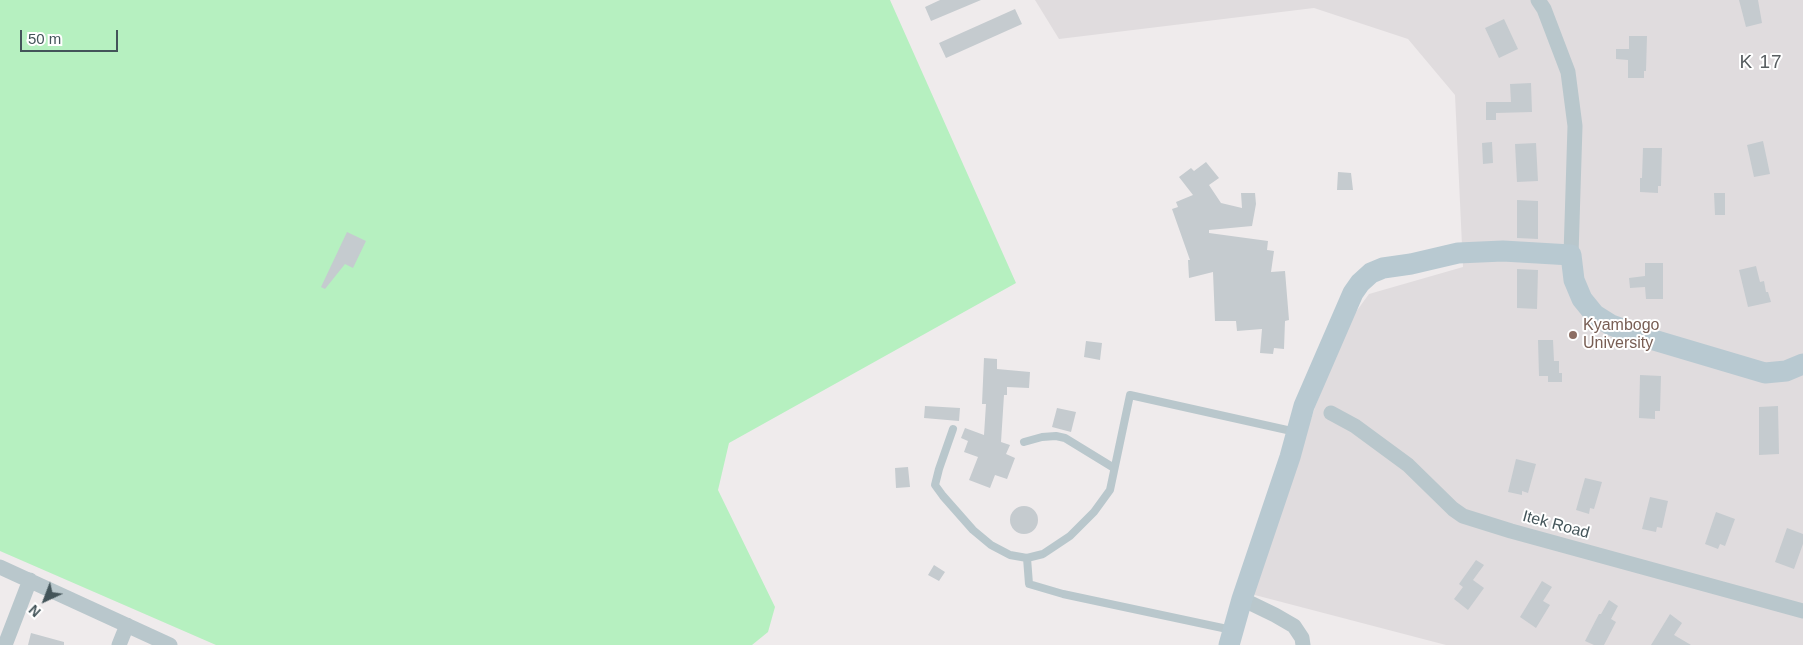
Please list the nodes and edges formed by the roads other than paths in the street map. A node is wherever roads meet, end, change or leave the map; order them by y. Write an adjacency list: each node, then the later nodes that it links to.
1 (1538, 0): 2 (street)
2 (1571, 255): 3 (street); 6 (street)
3 (1803, 364)
4 (1331, 413): 13 (street, Itek Road)
5 (953, 429): 9 (lane)
6 (1296, 432): 8 (lane); 12 (street)
7 (1024, 442): 8 (lane)
8 (1114, 468): 9 (lane)
9 (1028, 558): 15 (lane)
10 (0, 566): 11 (street)
11 (30, 580): 14 (street); 16 (street)
12 (1242, 599): 15 (street); 19 (street)
13 (1803, 611)
14 (127, 625): 17 (street); 18 (street)
15 (1232, 638)
16 (4, 645)
17 (119, 645)
18 (170, 645)
19 (1303, 645)

